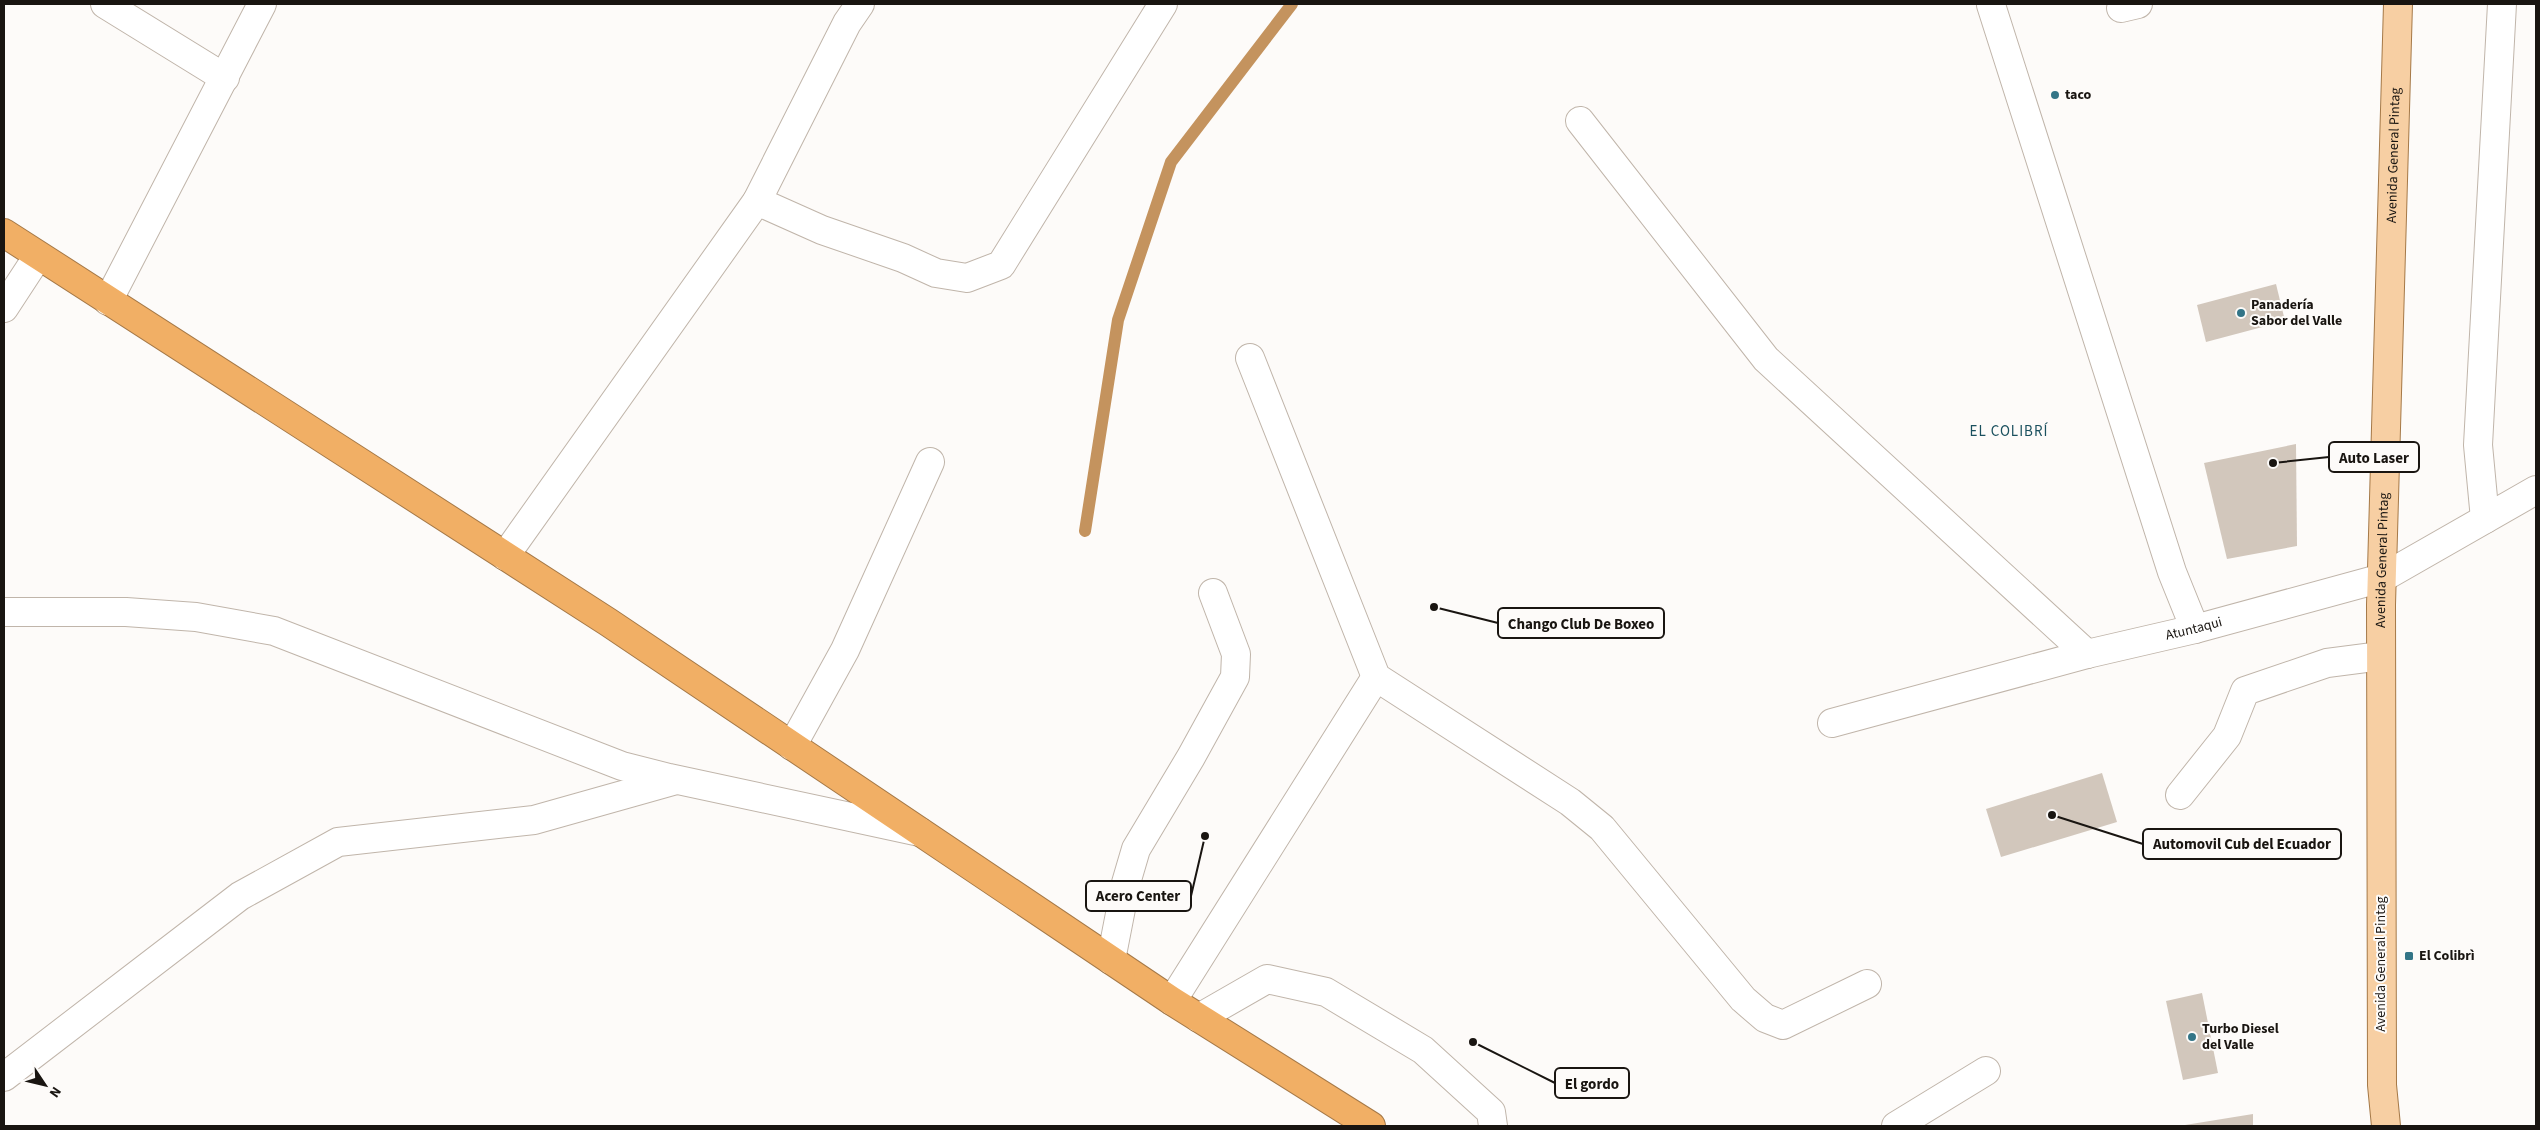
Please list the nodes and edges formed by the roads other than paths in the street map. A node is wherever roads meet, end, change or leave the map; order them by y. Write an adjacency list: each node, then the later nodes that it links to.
1 (105, 4): 8 (street)
2 (262, 4): 8 (street)
3 (860, 4): 10 (street)
4 (1163, 4): 10 (street)
5 (2398, 4): 20 (main road, Avenida General Pintag)
6 (2502, 4): 18 (street)
7 (1991, 5): 23 (street)
8 (225, 78): 13 (street)
9 (1580, 121): 24 (street)
10 (757, 201): 19 (street)
11 (4, 234): 12 (highway)
12 (38, 256): 13 (highway); 14 (street)
13 (108, 301): 19 (highway)
14 (4, 308)
15 (1250, 358): 26 (street)
16 (930, 462): 28 (street)
17 (2536, 490): 18 (street, Atuntaqui)
18 (2485, 519): 20 (street, Atuntaqui)
19 (505, 556): 28 (highway)
20 (2382, 578): 23 (street, Atuntaqui); 25 (main road, Avenida General Pintag)
21 (1213, 593): 32 (street)
22 (4, 612): 29 (street)
23 (2195, 629): 24 (street, Atuntaqui)
24 (2087, 654): 27 (street, Atuntaqui)
25 (2381, 656): 30 (street); 38 (main road, Avenida General Pintag)
26 (1376, 677): 33 (street); 34 (street)
27 (1832, 723)
28 (792, 746): 31 (highway)
29 (678, 780): 31 (street); 37 (street)
30 (2180, 795)
31 (920, 832): 32 (highway)
32 (1111, 960): 34 (highway)
33 (1867, 984)
34 (1172, 1001): 35 (highway)
35 (1199, 1018): 39 (highway); 40 (street)
36 (1986, 1071): 41 (street)
37 (4, 1077)
38 (2382, 1085): 42 (main road, Avenida General Pintag); 43 (main road, Avenida General Pintag)
39 (1371, 1126)
40 (1493, 1126)
41 (1896, 1126)
42 (2371, 1126)
43 (2386, 1126)

